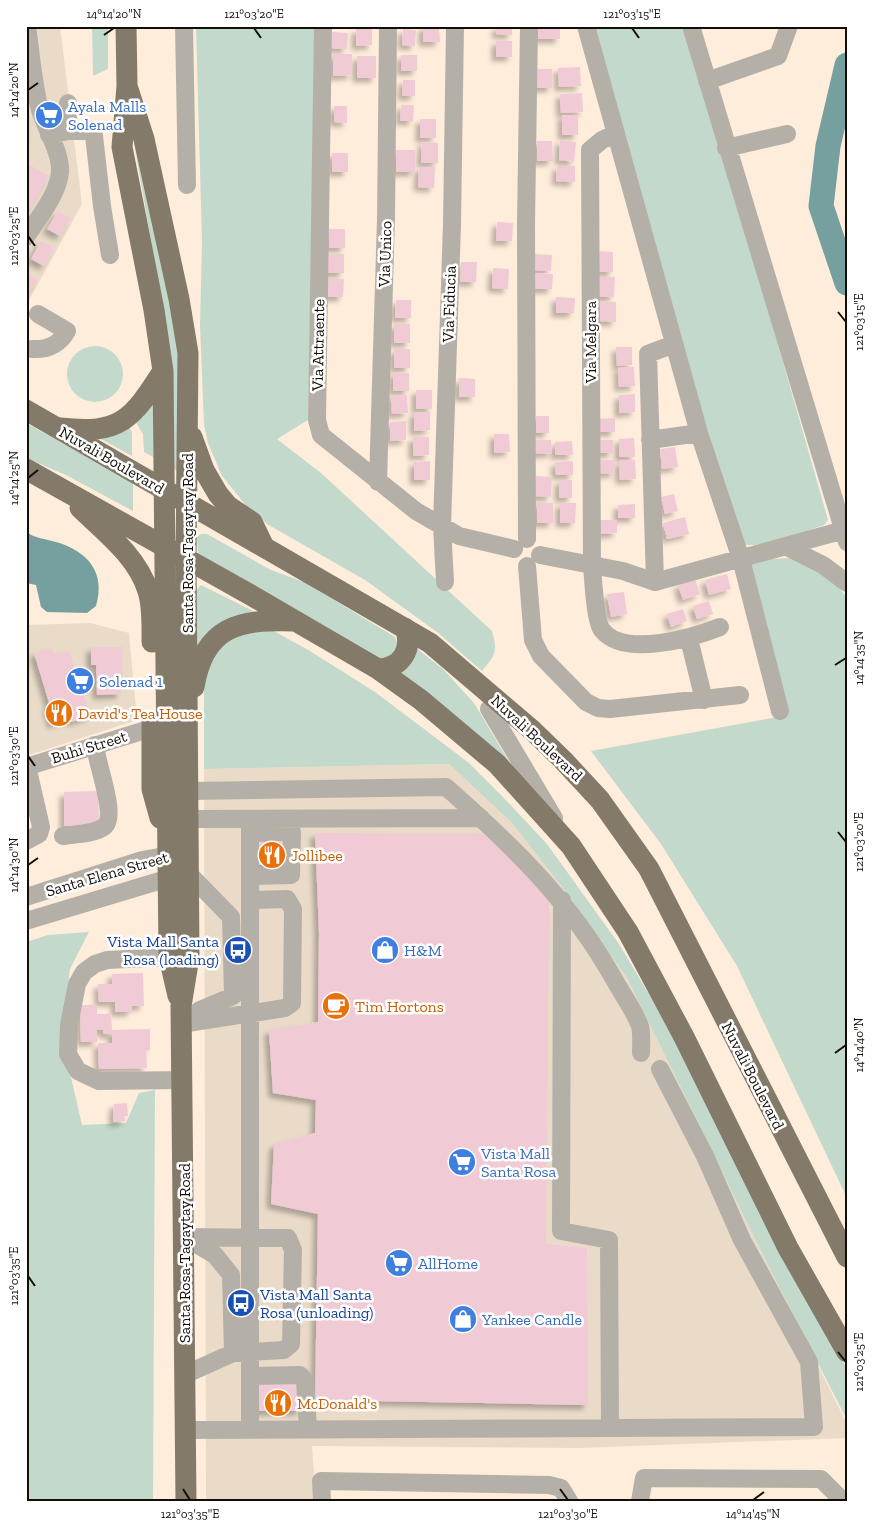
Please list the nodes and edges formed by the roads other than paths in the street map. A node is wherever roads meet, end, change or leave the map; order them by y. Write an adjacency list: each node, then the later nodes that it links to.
1 (27, 26): 17 (street)
2 (126, 26): 12 (main road, Santa Rosa-Tagaytay Road)
3 (184, 26): 19 (street)
4 (323, 26): 32 (street, Via Attraente)
5 (388, 26): 32 (street, Via Unico)
6 (456, 26): 36 (street, Via Fiducia)
7 (529, 26): 38 (street)
8 (586, 26): 15 (street)
9 (691, 26): 11 (street)
10 (788, 26): 11 (street)
11 (707, 81): 18 (street)
12 (127, 86): 25 (main road, Santa Rosa-Tagaytay Road); 27 (main road, Santa Rosa-Tagaytay Road)
13 (68, 103): 14 (street)
14 (68, 131): 17 (street); 21 (street)
15 (616, 133): 23 (street); 45 (street, Via Melgara)
16 (787, 134): 18 (street)
17 (49, 135): 20 (street)
18 (726, 148): 37 (street)
19 (187, 185)
20 (26, 237)
21 (110, 255)
22 (38, 314): 24 (street)
23 (674, 344): 29 (street); 30 (street)
24 (32, 349)
25 (163, 370): 28 (main road); 34 (main road, Santa Rosa-Tagaytay Road)
26 (26, 410): 28 (main road, Nuvali Boulevard)
27 (188, 425): 35 (main road, Santa Rosa-Tagaytay Road); 40 (main road)
28 (56, 428): 34 (main road, Nuvali Boulevard)
29 (699, 433): 30 (street); 43 (street)
30 (650, 440): 47 (street)
31 (26, 469): 33 (main road, Nuvali Boulevard)
32 (378, 482): 36 (street, Via Attraente)
33 (57, 487): 39 (main road, Nuvali Boulevard); 55 (main road)
34 (165, 491): 35 (main road, Nuvali Boulevard); 39 (main road, Santa Rosa-Tagaytay Road)
35 (186, 503): 40 (main road, Nuvali Boulevard); 42 (main road, Santa Rosa-Tagaytay Road)
36 (442, 526): 38 (street, Via Attraente); 46 (street, Via Fiducia)
37 (845, 536): 41 (street)
38 (520, 544): 44 (street); 44 (street)
39 (166, 547): 42 (main road, Nuvali Boulevard); 53 (main road, Santa Rosa-Tagaytay Road)
40 (264, 547): 50 (main road, Nuvali Boulevard)
41 (787, 547): 43 (street); 48 (street)
42 (186, 558): 49 (main road, Nuvali Boulevard); 61 (main road, Santa Rosa-Tagaytay Road)
43 (742, 559): 47 (street); 59 (street)
44 (534, 560): 45 (street); 57 (street)
45 (592, 565): 47 (street); 52 (street)
46 (445, 582)
47 (655, 582)
48 (847, 582)
49 (295, 621): 54 (main road, Nuvali Boulevard); 61 (main road)
50 (405, 628): 54 (main road); 86 (main road, Nuvali Boulevard)
51 (720, 628): 52 (street)
52 (690, 639): 57 (street)
53 (166, 642): 55 (main road); 71 (main road, Santa Rosa-Tagaytay Road)
54 (378, 669): 70 (main road, Nuvali Boulevard)
55 (152, 686): 60 (main road)
56 (740, 695): 57 (street)
57 (704, 700)
58 (489, 709): 70 (street, Nuvali Boulevard)
59 (780, 711)
60 (152, 728): 62 (street, Buhi Street); 71 (main road)
61 (187, 729): 64 (main road, Santa Rosa-Tagaytay Road)
62 (95, 745): 63 (street, Buhi Street); 68 (street)
63 (27, 766): 69 (street)
64 (188, 791): 65 (street); 66 (main road, Santa Rosa-Tagaytay Road)
65 (481, 818): 67 (street); 76 (street)
66 (188, 819): 67 (street); 71 (main road, Santa Rosa-Tagaytay Road)
67 (250, 826): 73 (street); 73 (street)
68 (63, 836)
69 (26, 841)
70 (571, 846): 88 (main road, Nuvali Boulevard)
71 (175, 853): 72 (main road, Santa Rosa-Tagaytay Road); 74 (street, Santa Elena Street)
72 (179, 876): 77 (street, Santa Elena Street); 78 (main road, Santa Rosa-Tagaytay Road); 80 (main road, Santa Rosa-Tagaytay Road); 80 (street)
73 (250, 876): 75 (street)
74 (26, 897)
75 (250, 900): 79 (street); 79 (street)
76 (562, 900): 81 (street); 91 (street)
77 (26, 921)
78 (169, 957): 80 (main road, Santa Rosa-Tagaytay Road); 83 (street)
79 (250, 1013): 80 (street); 85 (street)
80 (181, 1015): 83 (main road, Santa Rosa-Tagaytay Road)
81 (641, 1053)
82 (660, 1069): 91 (street)
83 (183, 1080): 84 (main road, Santa Rosa-Tagaytay Road)
84 (183, 1237): 85 (street); 87 (street); 89 (main road, Santa Rosa-Tagaytay Road)
85 (250, 1237): 87 (street); 87 (street)
86 (847, 1257)
87 (242, 1352): 89 (street); 90 (street)
88 (847, 1352)
89 (184, 1375): 93 (main road, Santa Rosa-Tagaytay Road)
90 (250, 1376): 92 (street); 94 (street)
91 (610, 1428): 92 (street)
92 (308, 1429): 94 (street)
93 (185, 1430): 94 (street); 96 (main road, Santa Rosa-Tagaytay Road)
94 (250, 1430)
95 (565, 1494): 97 (street)
96 (186, 1501)
97 (322, 1501)
98 (640, 1501): 99 (street)
99 (843, 1501)

